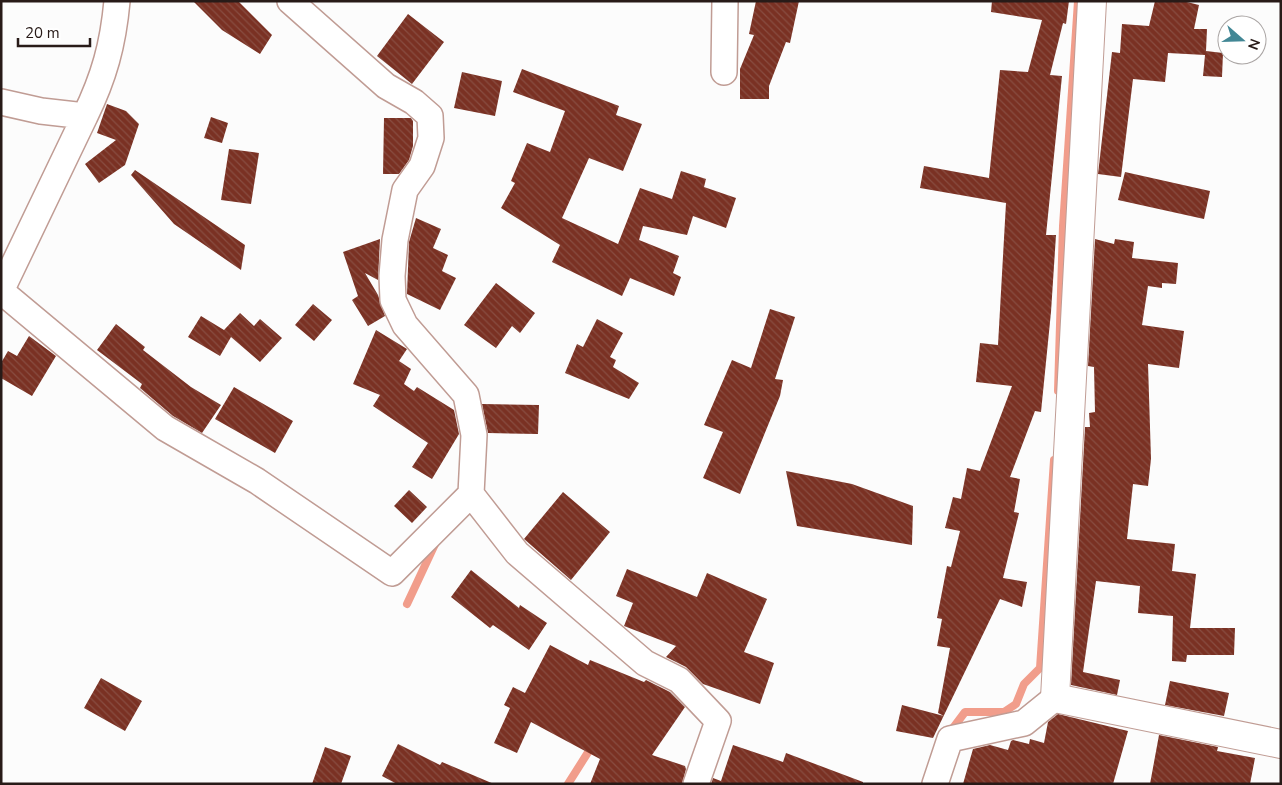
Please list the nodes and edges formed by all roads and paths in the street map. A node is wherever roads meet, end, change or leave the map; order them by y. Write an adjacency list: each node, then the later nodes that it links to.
1 (117, 1): 7 (street)
2 (290, 1): 8 (street)
3 (725, 1): 5 (street)
4 (1092, 1): 9 (street)
5 (724, 72)
6 (1, 102): 7 (street)
7 (85, 116): 8 (street)
8 (471, 494): 11 (street)
9 (1055, 698): 10 (street); 12 (street)
10 (1281, 744)
11 (696, 784)
12 (935, 784)

